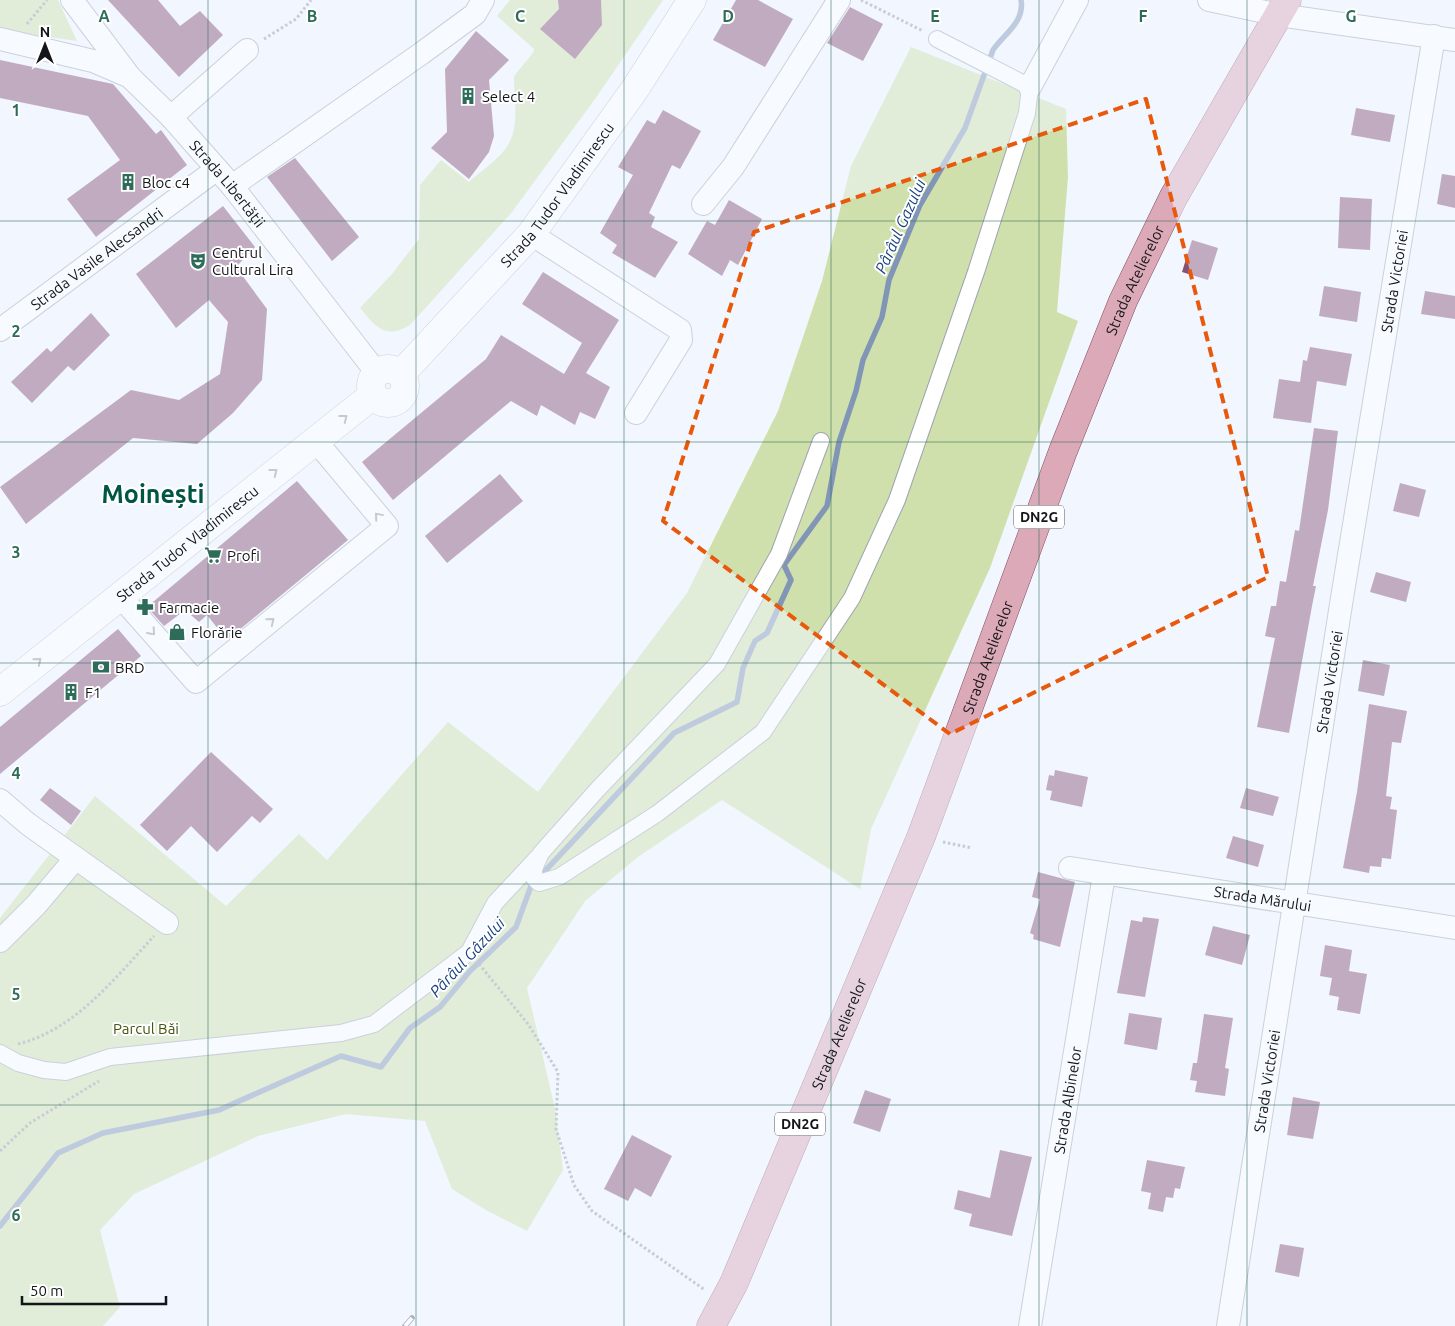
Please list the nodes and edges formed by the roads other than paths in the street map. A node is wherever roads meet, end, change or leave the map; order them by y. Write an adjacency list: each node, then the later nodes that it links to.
1 (72, 0): 8 (street, Strada Libertății)
2 (483, 0): 18 (street)
3 (692, 0): 20 (street, Strada Tudor Vladimirescu)
4 (839, 0): 19 (street)
5 (1077, 0): 15 (street)
6 (1209, 0): 7 (street)
7 (1283, 7): 9 (street); 38 (main road, Strada Atelierelor / DN2G)
8 (86, 20): 13 (street); 14 (street, Strada Libertății)
9 (1444, 38): 33 (street, Strada Victoriei)
10 (937, 39): 15 (street)
11 (6, 41): 13 (street)
12 (246, 50): 16 (street)
13 (70, 55): 14 (street)
14 (130, 77): 16 (street, Strada Libertății)
15 (1030, 87): 29 (street)
16 (171, 117): 17 (street, Strada Libertății)
17 (217, 169): 18 (street, Strada Libertății); 21 (street, Strada Vasile Alecsandri)
18 (232, 186): 22 (street, Strada Libertății)
19 (703, 204)
20 (531, 234): 22 (street, Strada Tudor Vladimirescu); 23 (street)
21 (0, 330)
22 (384, 381): 24 (street, Strada Tudor Vladimirescu, one-way to 22)
23 (636, 412)
24 (315, 440): 26 (street, Strada Tudor Vladimirescu, one-way to 24); 26 (street, one-way to 24)
25 (821, 441): 29 (street)
26 (120, 596): 27 (street, Strada Tudor Vladimirescu, one-way to 26)
27 (0, 692)
28 (0, 800): 30 (street)
29 (541, 853): 37 (street)
30 (75, 859): 34 (street); 36 (street)
31 (1070, 868): 32 (street, Strada Mărului)
32 (1104, 876): 33 (street, Strada Mărului); 39 (street, Strada Albinelor)
33 (1294, 904): 35 (street, Strada Mărului); 40 (street, Strada Victoriei)
34 (167, 923)
35 (1455, 928)
36 (0, 941)
37 (0, 1053)
38 (717, 1320)
39 (1030, 1326)
40 (1228, 1326)

